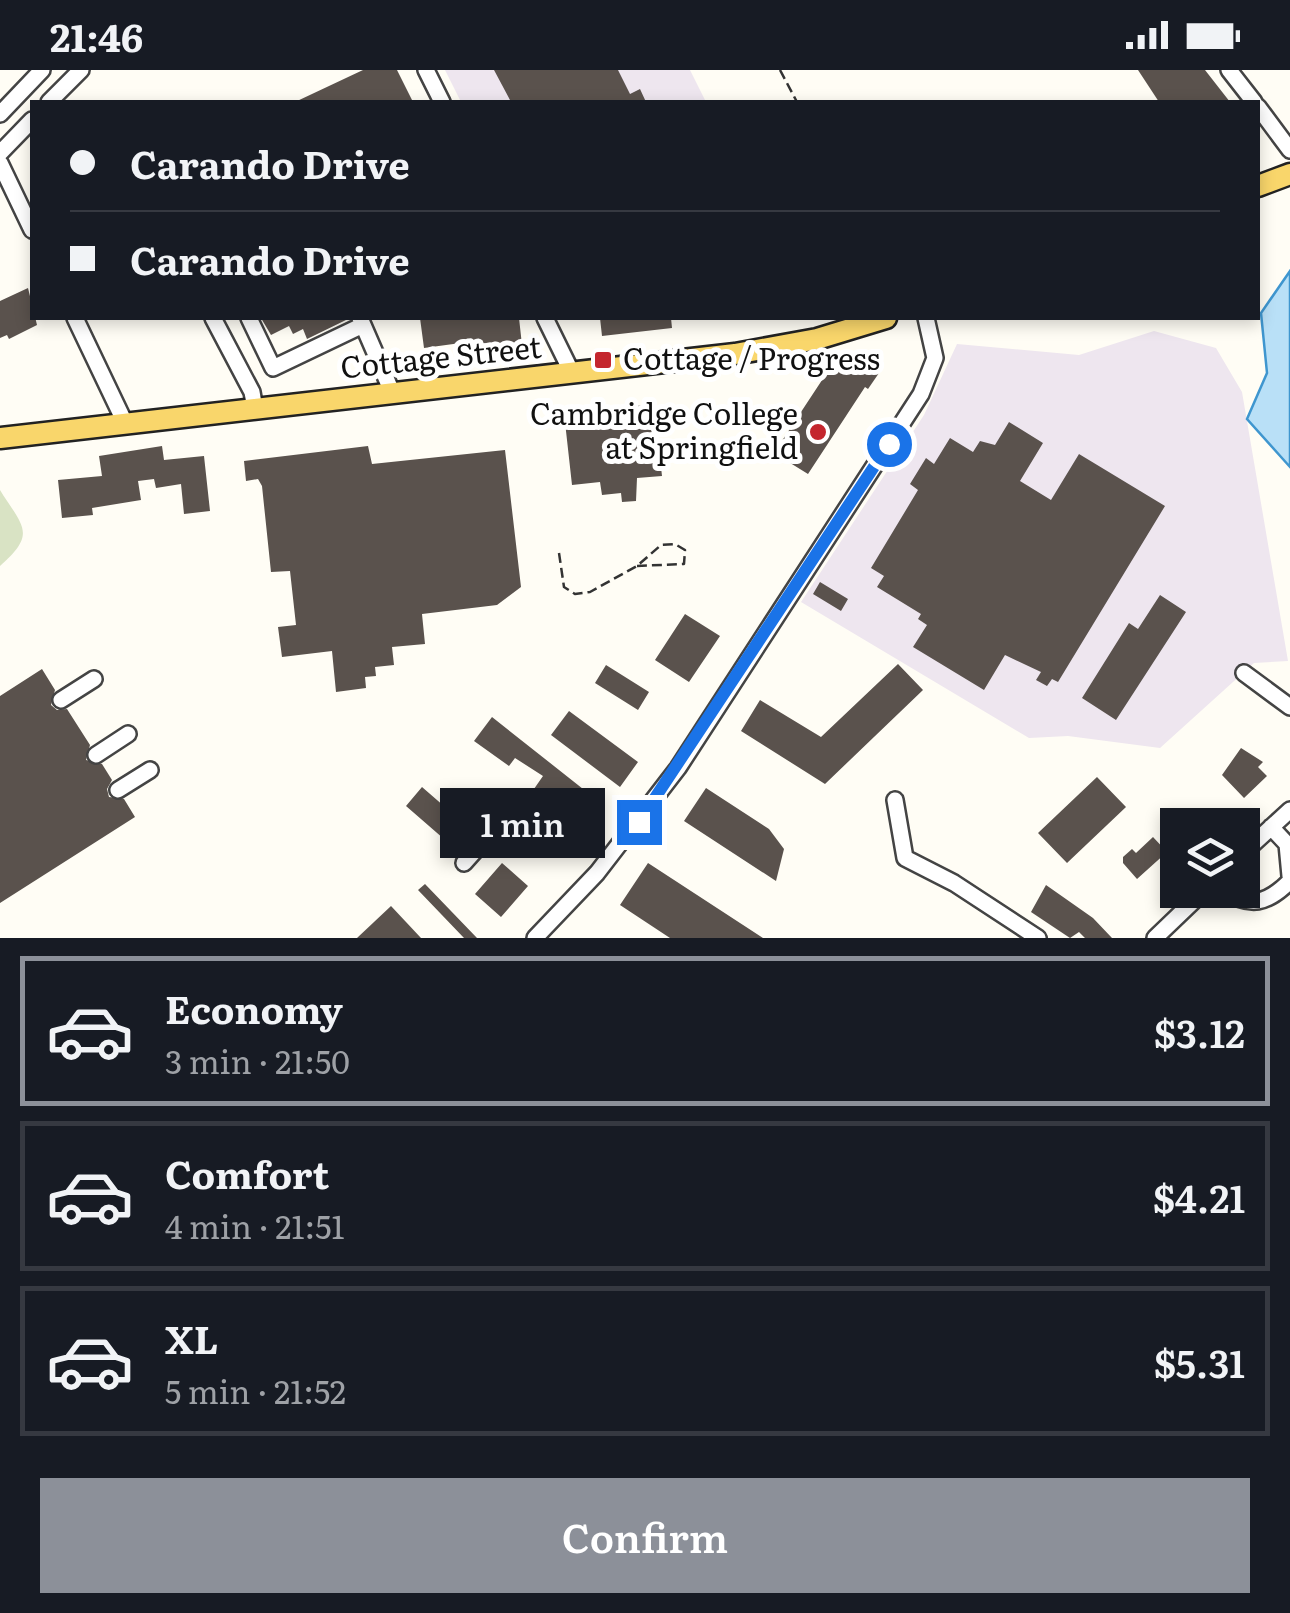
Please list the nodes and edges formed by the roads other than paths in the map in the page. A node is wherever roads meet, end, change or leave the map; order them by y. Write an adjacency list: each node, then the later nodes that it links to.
1 (42, 70): 9 (street)
2 (80, 70): 5 (street)
3 (426, 70): 6 (street)
4 (1229, 70): 7 (street)
5 (51, 100)
6 (441, 100)
7 (1252, 100)
8 (1260, 110): 11 (street)
9 (0, 114)
10 (30, 122): 12 (street)
11 (1290, 150)
12 (0, 153)
13 (0, 163): 16 (street)
14 (1290, 174): 15 (main road)
15 (1260, 185)
16 (30, 226)
17 (76, 320): 27 (street)
18 (214, 320): 26 (street)
19 (250, 320): 23 (street)
20 (546, 320): 24 (street)
21 (879, 320): 24 (main road, Cottage Street)
22 (926, 320): 46 (street)
23 (361, 321): 25 (street)
24 (572, 373): 25 (main road, Cottage Street)
25 (392, 392): 26 (main road, Cottage Street)
26 (255, 409): 27 (main road, Cottage Street)
27 (126, 425): 28 (main road, Cottage Street)
28 (0, 438)
29 (1244, 672): 32 (street)
30 (94, 679): 31 (street)
31 (61, 700)
32 (1290, 706)
33 (128, 734): 34 (street)
34 (96, 755)
35 (150, 770): 36 (street)
36 (118, 790)
37 (895, 800): 47 (street)
38 (1290, 810): 39 (street)
39 (1271, 827): 41 (street); 43 (street)
40 (490, 834): 42 (street)
41 (1260, 837)
42 (464, 863)
43 (1290, 878): 44 (street)
44 (1260, 902)
45 (1187, 908): 48 (street)
46 (536, 938)
47 (1038, 938)
48 (1156, 938)

